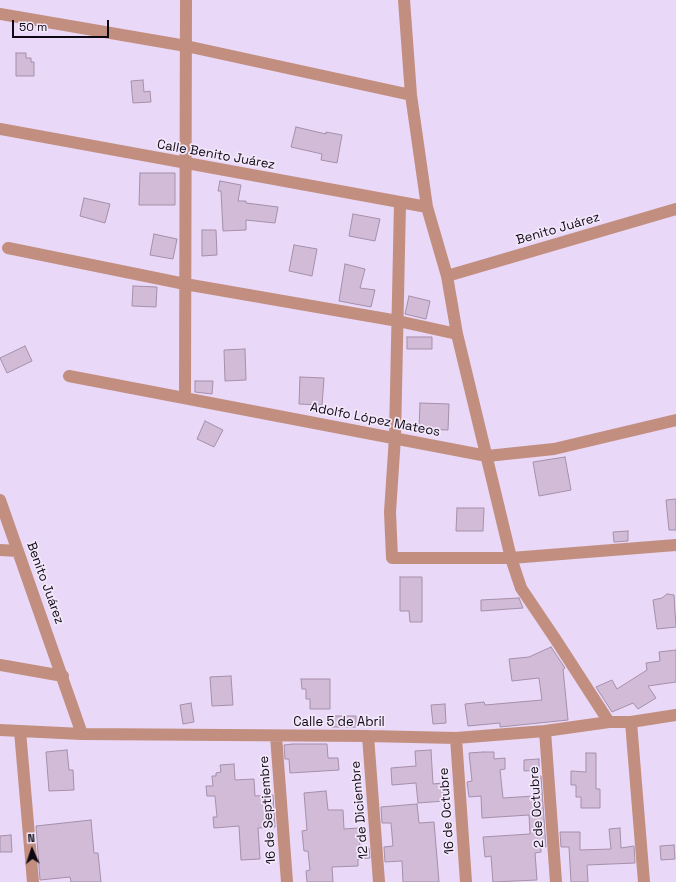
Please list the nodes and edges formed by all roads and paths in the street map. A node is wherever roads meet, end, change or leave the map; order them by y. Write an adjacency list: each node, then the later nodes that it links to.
1 (186, 0): 4 (street)
2 (404, 0): 5 (street)
3 (0, 14): 4 (street)
4 (186, 46): 5 (street); 7 (street)
5 (411, 95): 9 (street)
6 (0, 129): 7 (street, Calle Benito Juárez)
7 (185, 163): 8 (street, Calle Benito Juárez); 13 (street)
8 (400, 203): 9 (street, Calle Benito Juárez); 14 (street)
9 (427, 207): 12 (street)
10 (676, 209): 12 (street, Benito Juárez)
11 (8, 248): 13 (street)
12 (447, 276): 15 (street)
13 (185, 284): 14 (street); 17 (street)
14 (398, 321): 15 (street); 19 (street)
15 (458, 334): 20 (street)
16 (69, 376): 17 (street, Adolfo López Mateos)
17 (185, 398): 19 (street, Adolfo López Mateos)
18 (676, 420): 20 (street, Adolfo López Mateos)
19 (395, 437): 20 (street, Adolfo López Mateos); 25 (street)
20 (486, 456): 25 (street)
21 (0, 500): 24 (street, Benito Juárez)
22 (676, 545): 25 (street)
23 (0, 550): 24 (street)
24 (18, 551): 27 (street, Benito Juárez)
25 (511, 558): 29 (street)
26 (0, 665): 27 (street)
27 (63, 676): 34 (street, Benito Juárez)
28 (676, 715): 30 (street, Calle 5 de Abril)
29 (609, 722): 30 (street, Calle 5 de Abril); 33 (street, Calle 5 de Abril)
30 (631, 722): 43 (street)
31 (0, 730): 32 (street, Calle 5 de Abril)
32 (20, 731): 34 (street, Calle 5 de Abril); 38 (street)
33 (545, 731): 37 (street, Calle 5 de Abril); 42 (street, 2 de Octubre)
34 (82, 734): 35 (street, Calle 5 de Abril)
35 (276, 736): 36 (street, Calle 5 de Abril); 39 (street, 16 de Septiembre)
36 (368, 736): 37 (street, Calle 5 de Abril); 40 (street, 12 de Diciembre)
37 (456, 738): 41 (street, 16 de Octubre)
38 (33, 882)
39 (287, 882)
40 (380, 882)
41 (466, 882)
42 (556, 882)
43 (644, 882)

